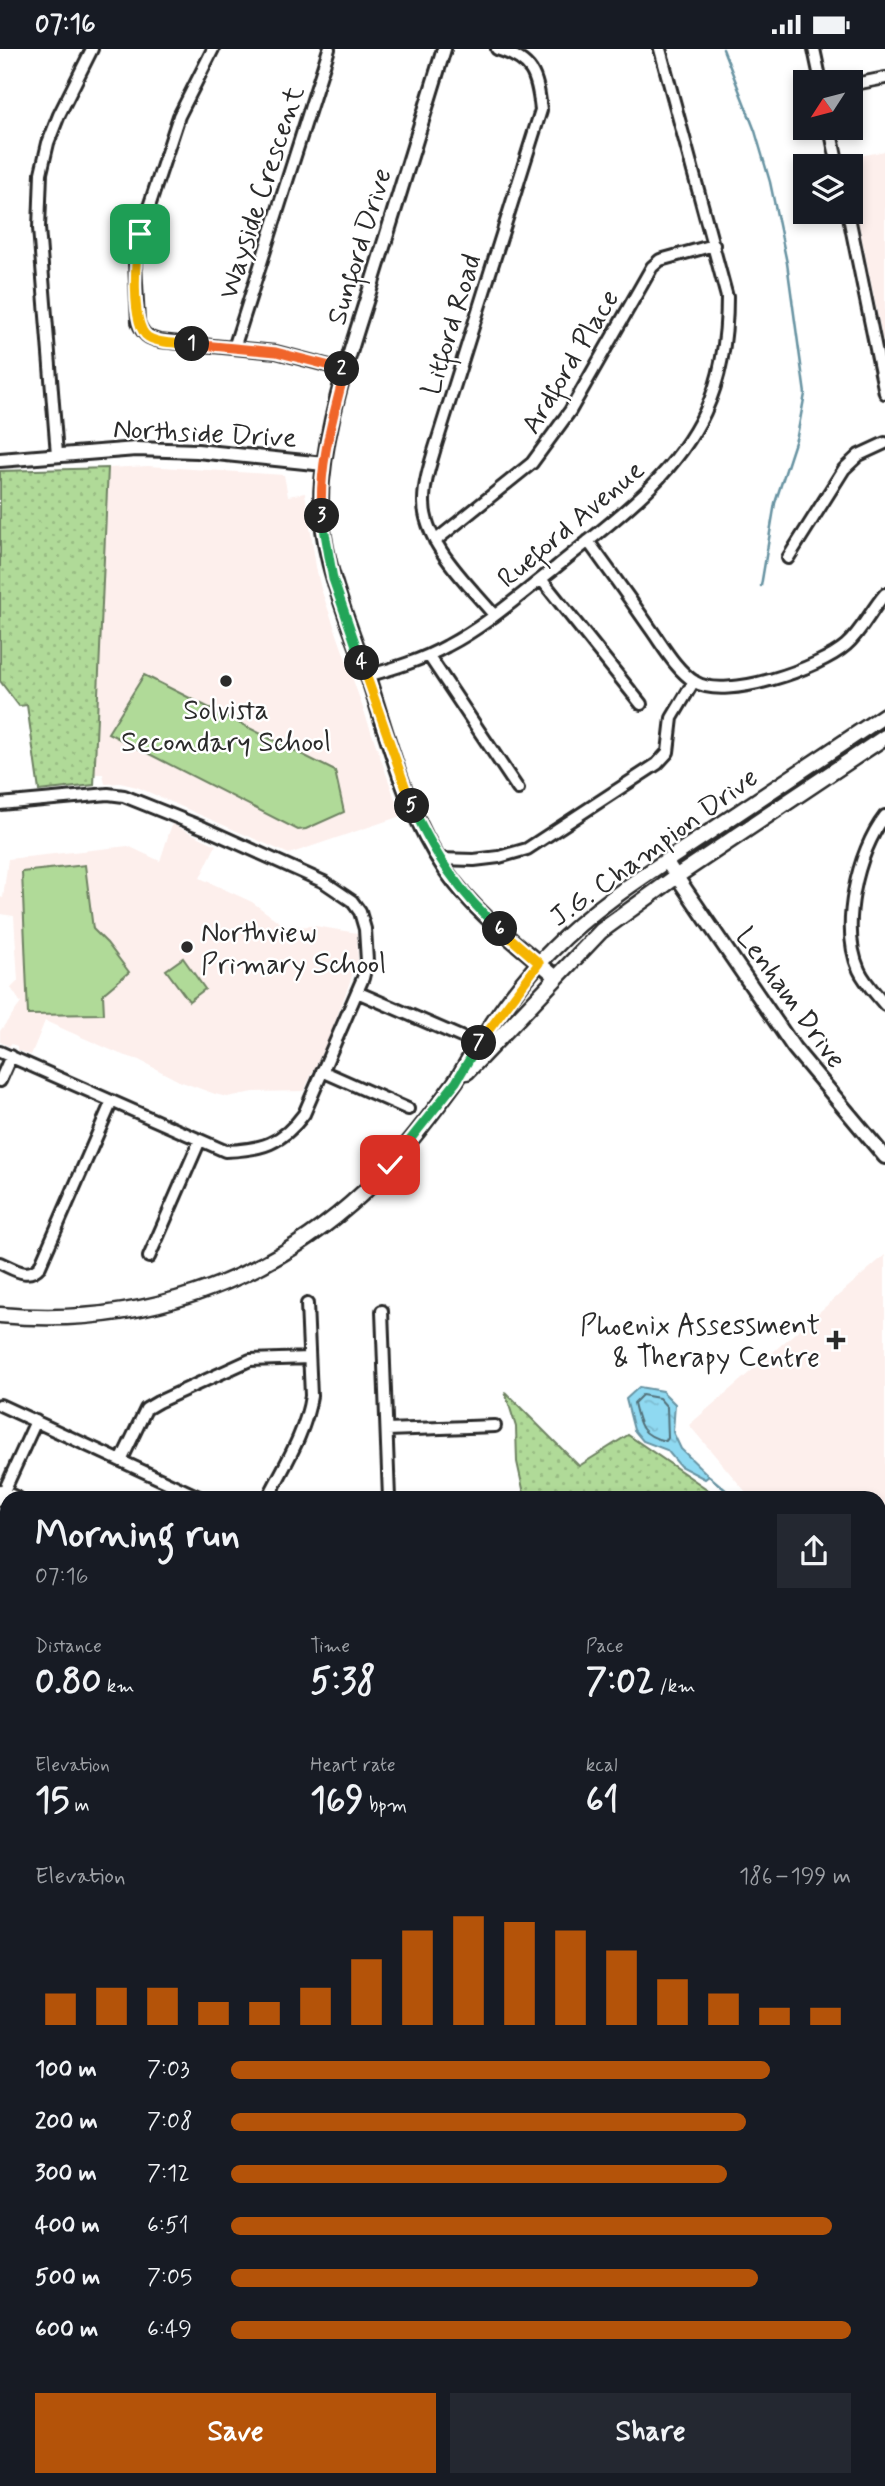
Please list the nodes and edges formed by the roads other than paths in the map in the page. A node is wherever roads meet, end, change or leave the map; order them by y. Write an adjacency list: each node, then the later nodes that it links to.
1 (92, 49): 17 (street)
2 (213, 49): 13 (street)
3 (329, 49): 13 (street, Wayside Crescent)
4 (444, 49): 14 (street, Sunford Drive)
5 (497, 49): 20 (street, Litford Road)
6 (660, 49): 12 (street, Rueford Avenue)
7 (814, 49): 8 (street)
8 (818, 70)
9 (885, 78): 10 (street)
10 (863, 82)
11 (850, 224): 15 (street)
12 (714, 245): 20 (street, Ardford Place); 21 (street, Rueford Avenue)
13 (233, 348): 14 (street)
14 (345, 370): 19 (street, Sunford Drive)
15 (885, 393)
16 (885, 443): 22 (street)
17 (57, 454): 18 (street, Northside Drive); 19 (street, Northside Drive)
18 (0, 460)
19 (324, 464): 27 (street, Sunford Drive)
20 (435, 541): 25 (street, Litford Road)
21 (588, 541): 23 (street, Rueford Avenue); 28 (street)
22 (788, 558)
23 (541, 579): 25 (street, Rueford Avenue); 29 (street)
24 (885, 594): 28 (street)
25 (494, 615): 26 (street, Rueford Avenue)
26 (429, 656): 27 (street, Rueford Avenue); 32 (street)
27 (367, 676): 35 (street, Sunford Drive)
28 (694, 681): 35 (street)
29 (640, 704)
30 (885, 715): 36 (main road, J.G. Champion Drive)
31 (885, 737): 37 (main road, J.G. Champion Drive)
32 (518, 789)
33 (0, 804): 40 (street)
34 (885, 816): 41 (street)
35 (438, 859): 38 (street, Sunford Drive)
36 (666, 861): 37 (street, Lenham Drive); 38 (main road, J.G. Champion Drive)
37 (677, 876): 39 (main road, J.G. Champion Drive); 50 (street, Lenham Drive)
38 (539, 963): 39 (street, Sunford Drive); 46 (main road, J.G. Champion Drive)
39 (556, 977): 46 (main road, J.G. Champion Drive)
40 (357, 992): 42 (street); 44 (street)
41 (885, 1005)
42 (461, 1037)
43 (5, 1054): 45 (street); 47 (street)
44 (322, 1071): 48 (street); 49 (street)
45 (0, 1081)
46 (456, 1082): 55 (main road, J.G. Champion Drive)
47 (112, 1101): 49 (street); 52 (street)
48 (408, 1109)
49 (200, 1140): 51 (street)
50 (885, 1156)
51 (149, 1257)
52 (0, 1263)
53 (307, 1304): 56 (street)
54 (382, 1311): 60 (street)
55 (0, 1315)
56 (309, 1358): 61 (street); 64 (street)
57 (0, 1405): 58 (street)
58 (36, 1421): 61 (street); 62 (street)
59 (495, 1426): 60 (street)
60 (387, 1430): 65 (street)
61 (121, 1461): 63 (street)
62 (2, 1491)
63 (186, 1491)
64 (271, 1491)
65 (389, 1491)

